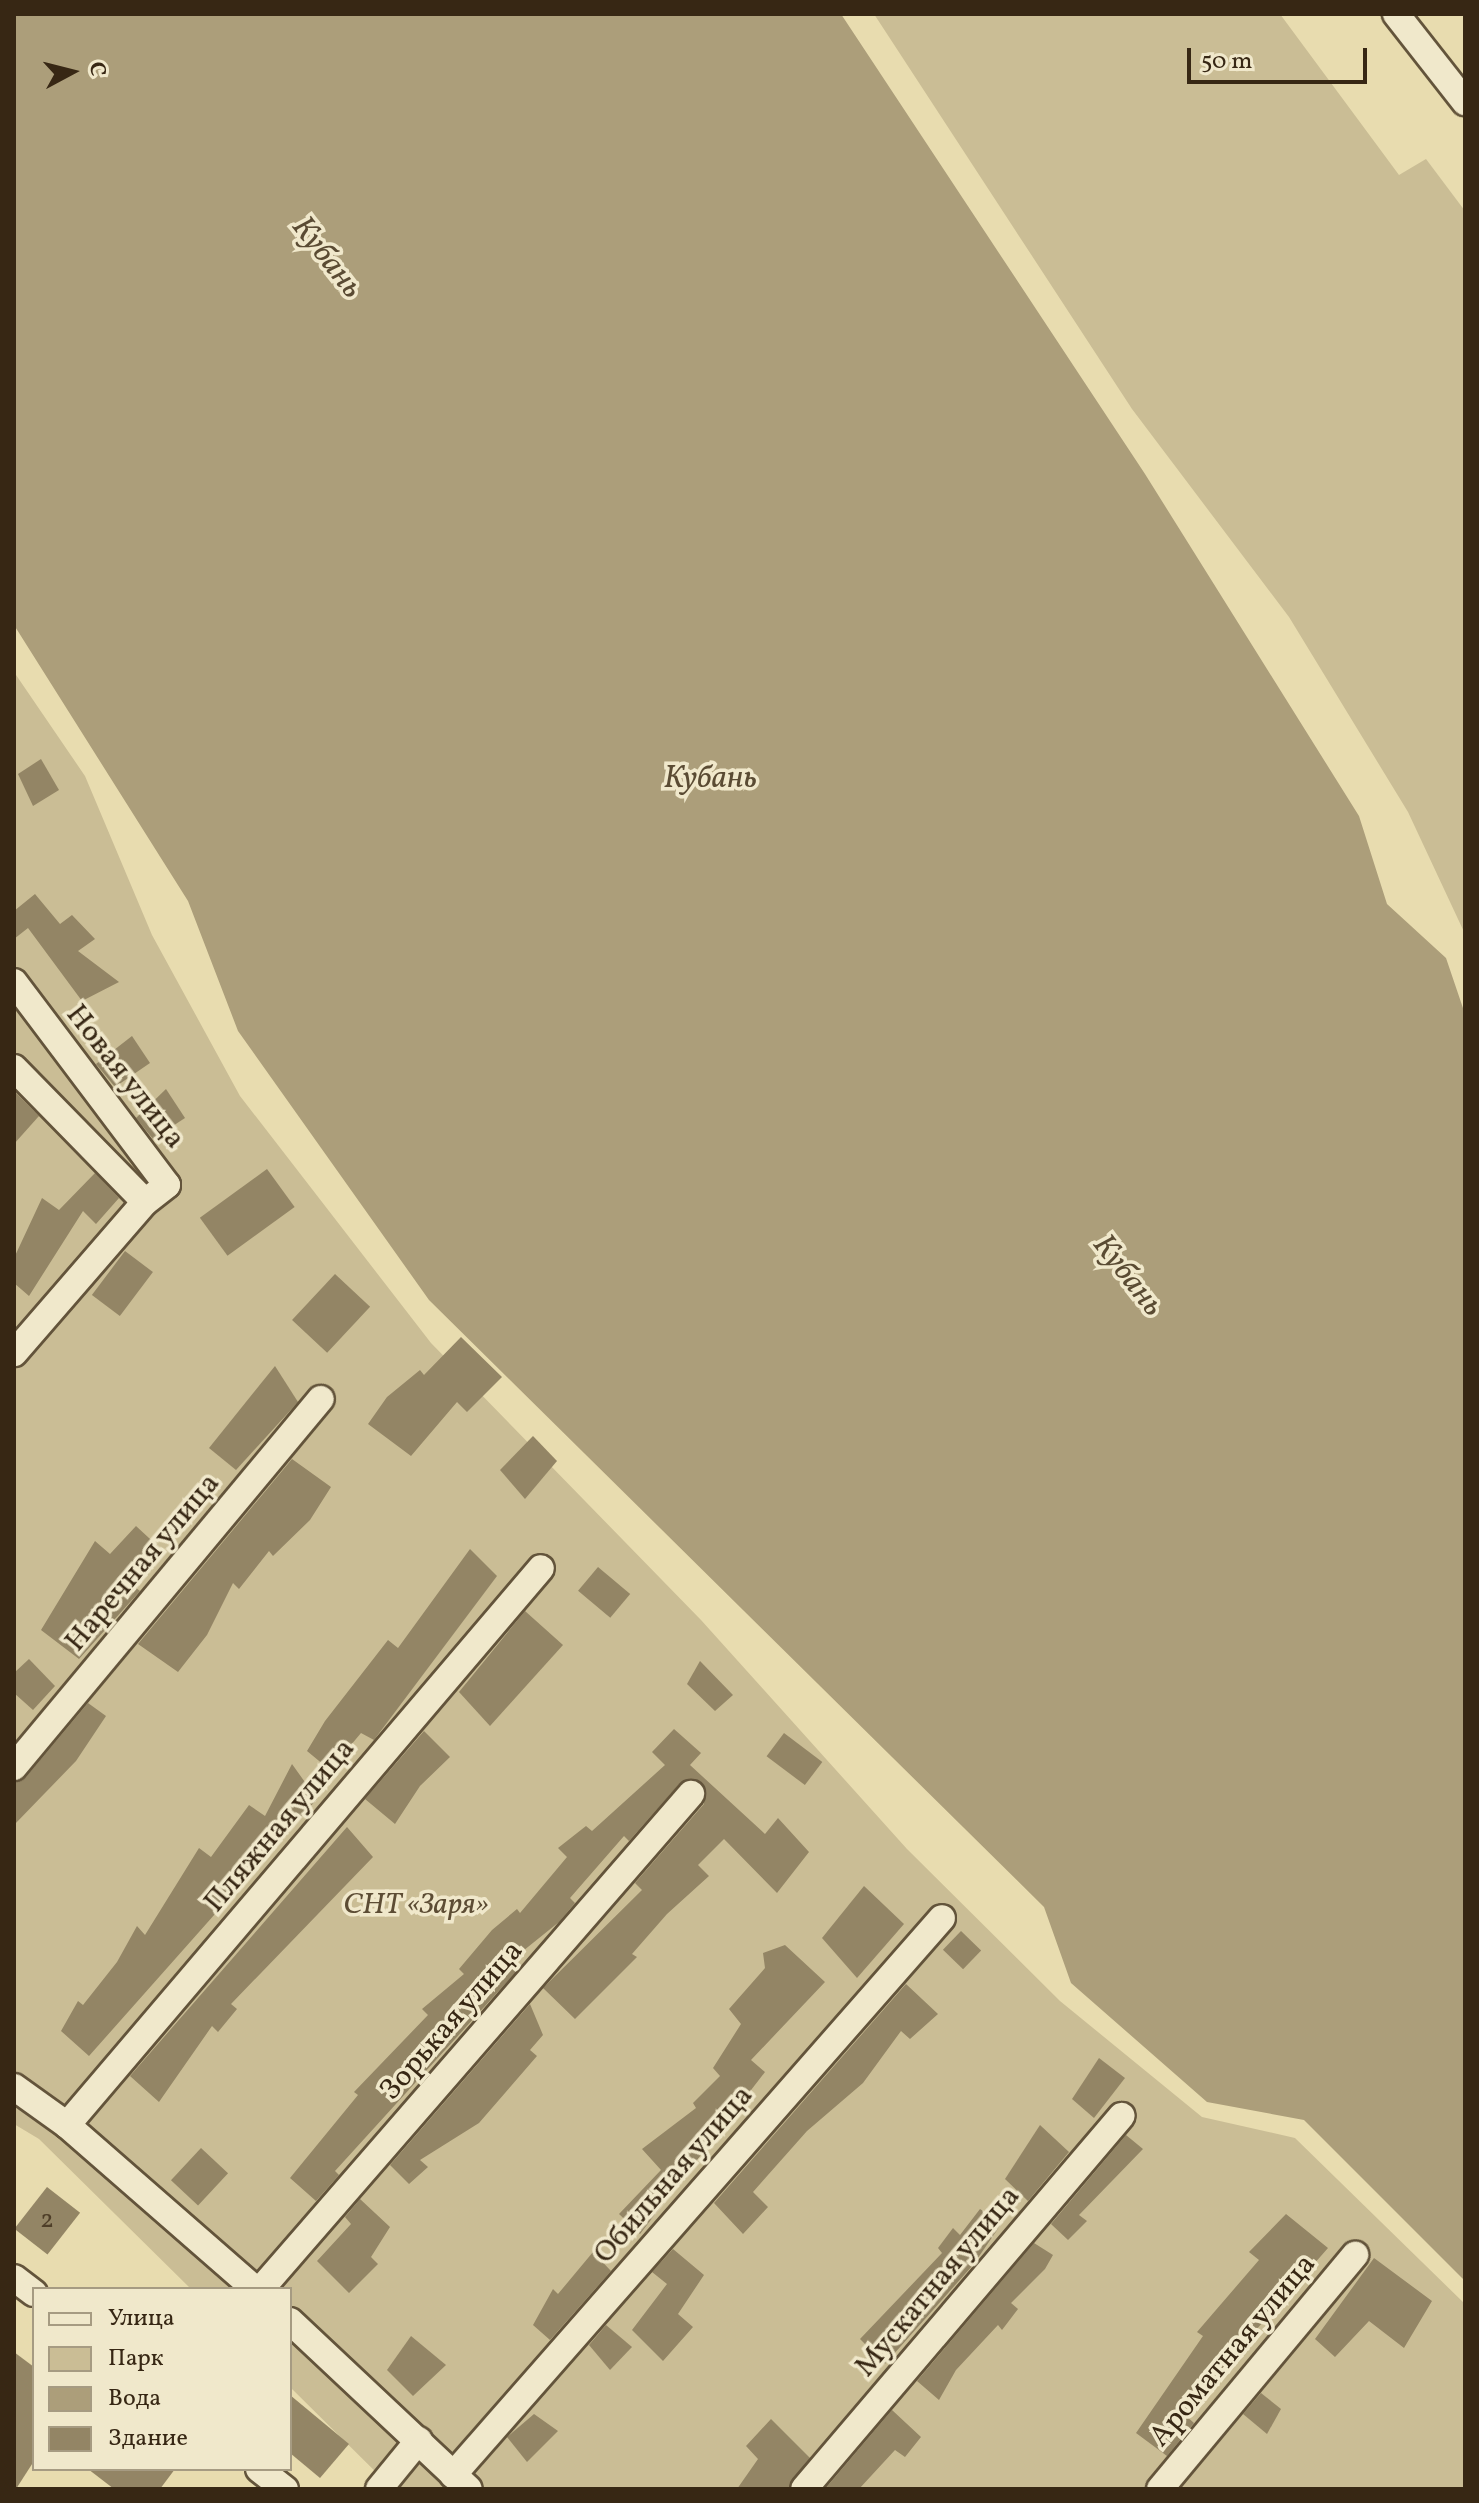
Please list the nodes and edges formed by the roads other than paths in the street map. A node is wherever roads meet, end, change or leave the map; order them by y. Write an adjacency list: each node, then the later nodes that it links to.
1 (1396, 14): 2 (street)
2 (1465, 102)
3 (14, 982): 5 (street, Новая улица)
4 (14, 1068): 5 (street)
5 (145, 1202): 6 (street)
6 (14, 1353)
7 (321, 1399): 9 (street, Наречная улица)
8 (541, 1568): 14 (street, Пляжная улица)
9 (14, 1767)
10 (691, 1794): 18 (street, Зорькая улица)
11 (942, 1918): 23 (street, Обильная улица)
12 (14, 2087): 14 (street)
13 (1121, 2116): 26 (street, Мускатная улица)
14 (67, 2125): 17 (street)
15 (1355, 2255): 27 (street, Ароматная улица)
16 (14, 2278): 19 (street)
17 (256, 2287)
18 (260, 2287)
19 (32, 2292)
20 (292, 2323): 21 (street)
21 (419, 2440): 23 (street); 25 (street)
22 (262, 2471): 24 (street)
23 (461, 2482)
24 (285, 2489)
25 (379, 2489)
26 (804, 2489)
27 (1160, 2489)

